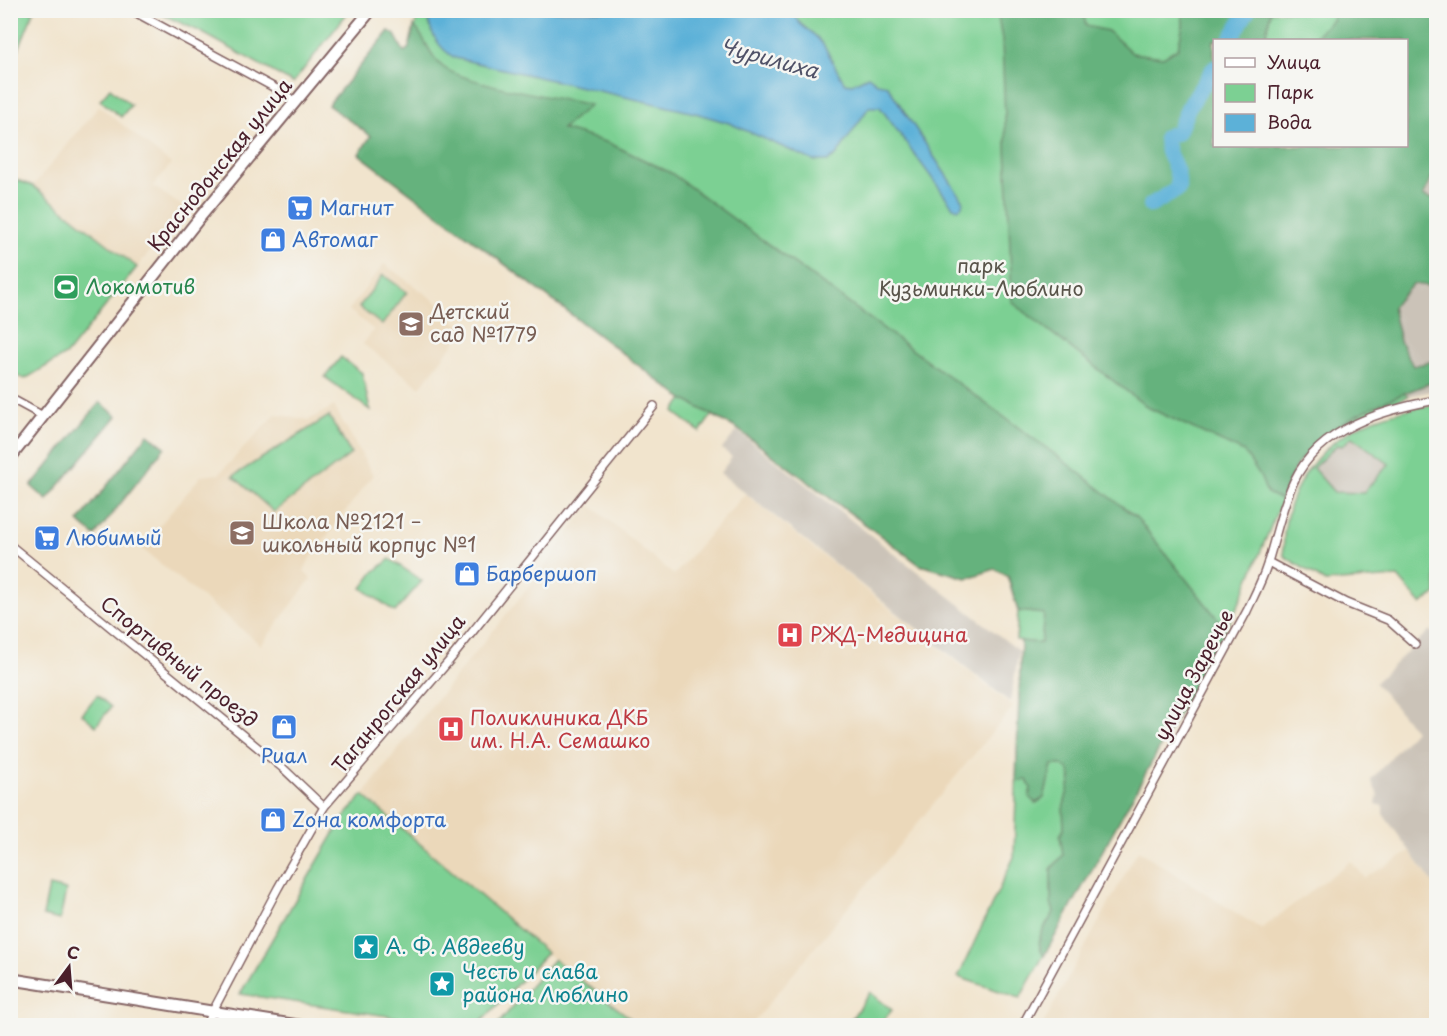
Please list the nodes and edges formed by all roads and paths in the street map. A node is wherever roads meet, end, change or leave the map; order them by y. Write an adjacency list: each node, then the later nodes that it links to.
1 (131, 10): 3 (street)
2 (371, 10): 3 (main road, Краснодонская улица)
3 (294, 104): 7 (main road, Краснодонская улица)
4 (10, 398): 7 (street)
5 (1437, 400): 10 (street, улица Заречье)
6 (654, 406): 12 (street, Таганрогская улица)
7 (43, 416): 8 (main road, Краснодонская улица)
8 (10, 458)
9 (10, 545): 12 (street, Спортивный проезд)
10 (1268, 562): 11 (street); 17 (street, улица Заречье)
11 (1415, 644)
12 (324, 807): 14 (street, Таганрогская улица)
13 (10, 979): 14 (main road)
14 (212, 1012): 15 (street, Таганрогская улица); 16 (main road)
15 (206, 1026)
16 (301, 1026)
17 (1022, 1026)

